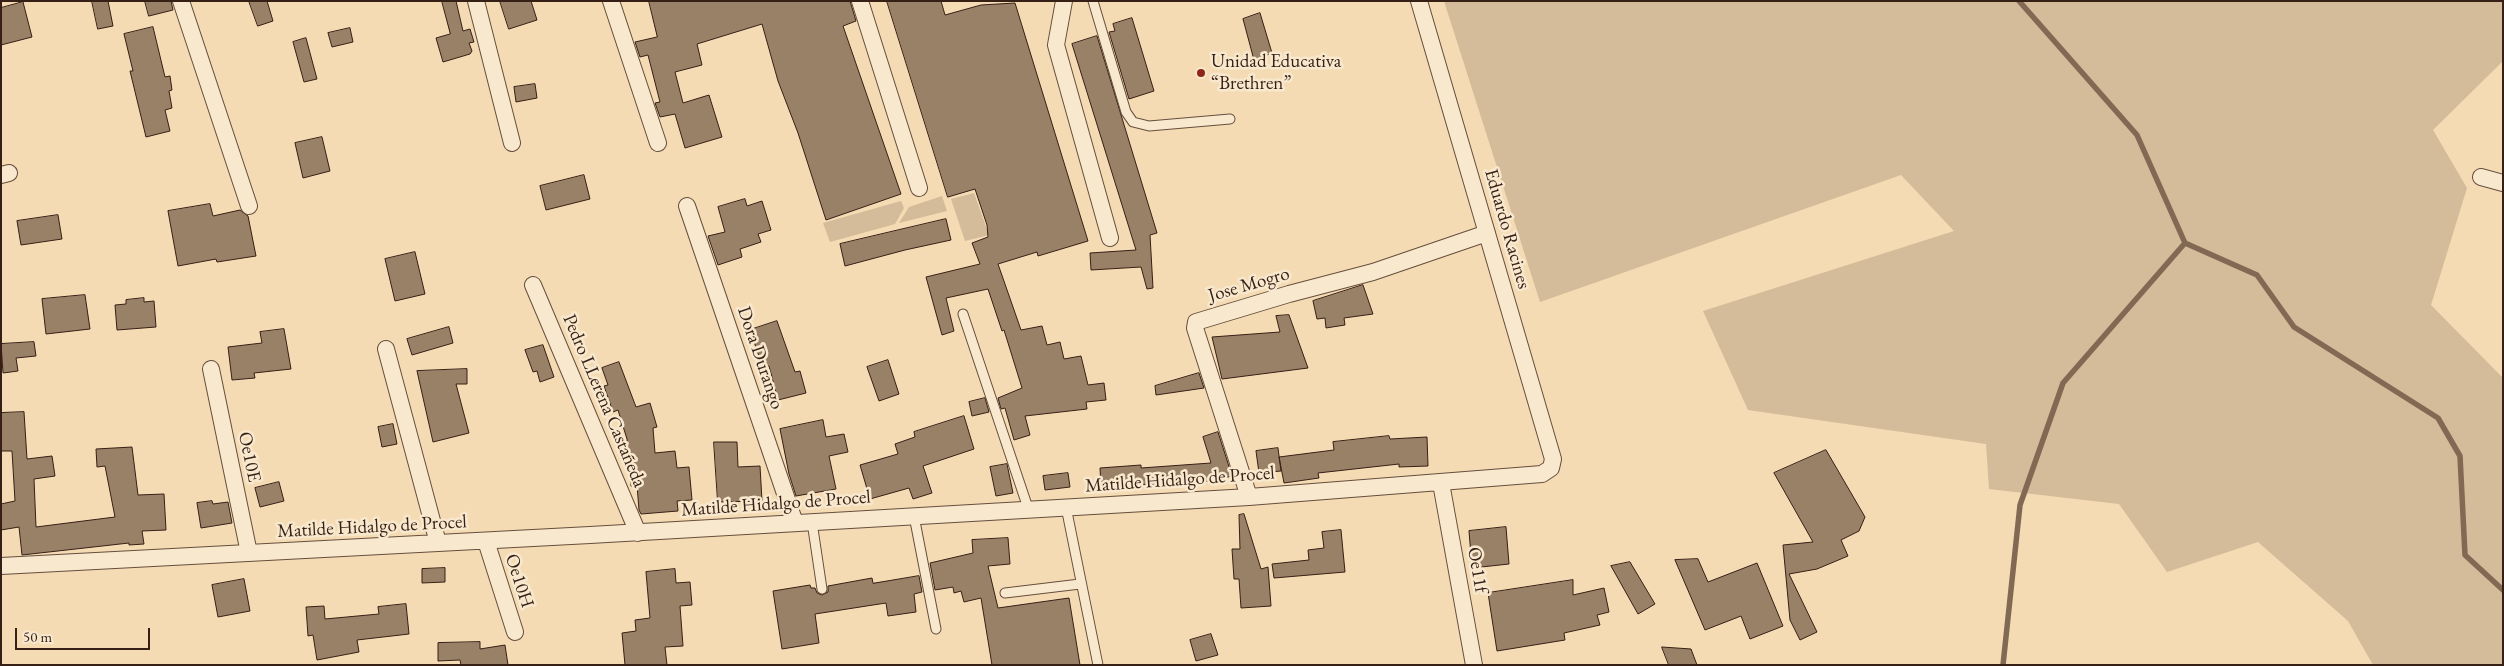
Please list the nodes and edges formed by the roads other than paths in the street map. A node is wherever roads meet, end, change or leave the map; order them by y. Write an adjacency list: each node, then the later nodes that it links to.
1 (181, 1): 14 (street)
2 (476, 1): 9 (street)
3 (611, 1): 10 (street)
4 (860, 1): 13 (street)
5 (1064, 1): 17 (street)
6 (1093, 1): 8 (lane)
7 (1420, 1): 16 (street, Eduardo Racines)
8 (1230, 119)
9 (512, 143)
10 (658, 143)
11 (2481, 177): 12 (street)
12 (2503, 183)
13 (919, 188)
14 (249, 206)
15 (687, 206): 29 (street, Dora Durango)
16 (1487, 232): 22 (street, Eduardo Racines); 24 (street, Jose Mogro)
17 (1110, 238)
18 (534, 285): 30 (street, Pedro LLerena Castañeda)
19 (963, 314): 25 (lane)
20 (386, 348): 32 (street)
21 (210, 369): 33 (street, Oe10E)
22 (1551, 468): 23 (street, Matilde Hidalgo de Procel)
23 (1441, 482): 24 (street, Matilde Hidalgo de Procel); 41 (street, Oe11f)
24 (1249, 497): 26 (street, Matilde Hidalgo de Procel)
25 (1028, 508): 26 (street, Matilde Hidalgo de Procel); 27 (street, Matilde Hidalgo de Procel)
26 (1066, 508): 35 (lane)
27 (914, 516): 28 (street, Matilde Hidalgo de Procel); 38 (lane)
28 (812, 522): 29 (street, Matilde Hidalgo de Procel); 36 (lane)
29 (795, 523): 30 (street, Matilde Hidalgo de Procel)
30 (638, 532): 31 (street, Matilde Hidalgo de Procel)
31 (486, 541): 32 (street, Matilde Hidalgo de Procel); 39 (street, Oe10H)
32 (438, 543): 33 (street, Matilde Hidalgo de Procel)
33 (249, 553): 34 (street, Matilde Hidalgo de Procel)
34 (1, 566)
35 (1080, 584): 37 (lane); 40 (lane)
36 (822, 589)
37 (1005, 593)
38 (936, 630)
39 (515, 632)
40 (1098, 665)
41 (1474, 665)

